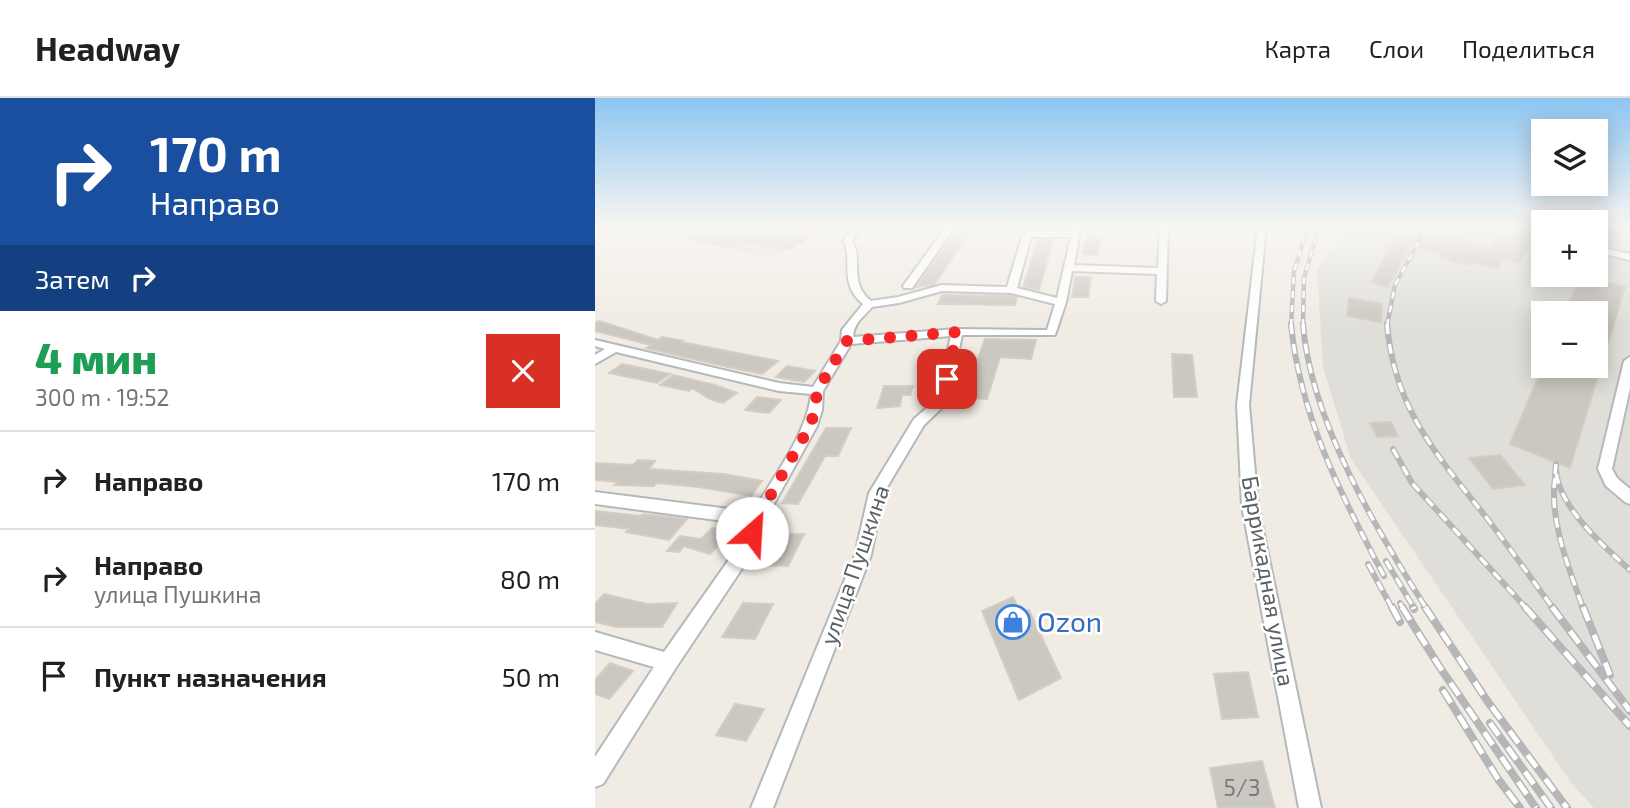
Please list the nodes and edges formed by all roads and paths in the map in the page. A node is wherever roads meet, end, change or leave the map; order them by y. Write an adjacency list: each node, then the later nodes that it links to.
1 (850, 260): 13 (street)
2 (927, 260): 9 (street)
3 (1020, 260): 10 (street)
4 (1070, 260): 7 (street)
5 (1161, 260): 8 (street)
6 (1258, 260): 28 (street, Баррикадная улица)
7 (1069, 268): 8 (street); 12 (street)
8 (1160, 271): 11 (street)
9 (908, 286)
10 (1011, 290): 12 (street); 13 (street)
11 (1161, 301)
12 (1061, 302): 14 (street)
13 (869, 304): 15 (street)
14 (957, 332): 15 (street); 27 (street, улица Пушкина)
15 (847, 341): 20 (street)
16 (595, 343): 17 (street)
17 (614, 348): 18 (street); 20 (street)
18 (595, 360)
19 (1630, 361): 22 (street)
20 (817, 391): 23 (street)
21 (595, 498): 23 (street)
22 (1630, 498)
23 (757, 519): 25 (street)
24 (595, 641): 25 (street)
25 (668, 662): 26 (street)
26 (595, 776)
27 (762, 808)
28 (1310, 808)

